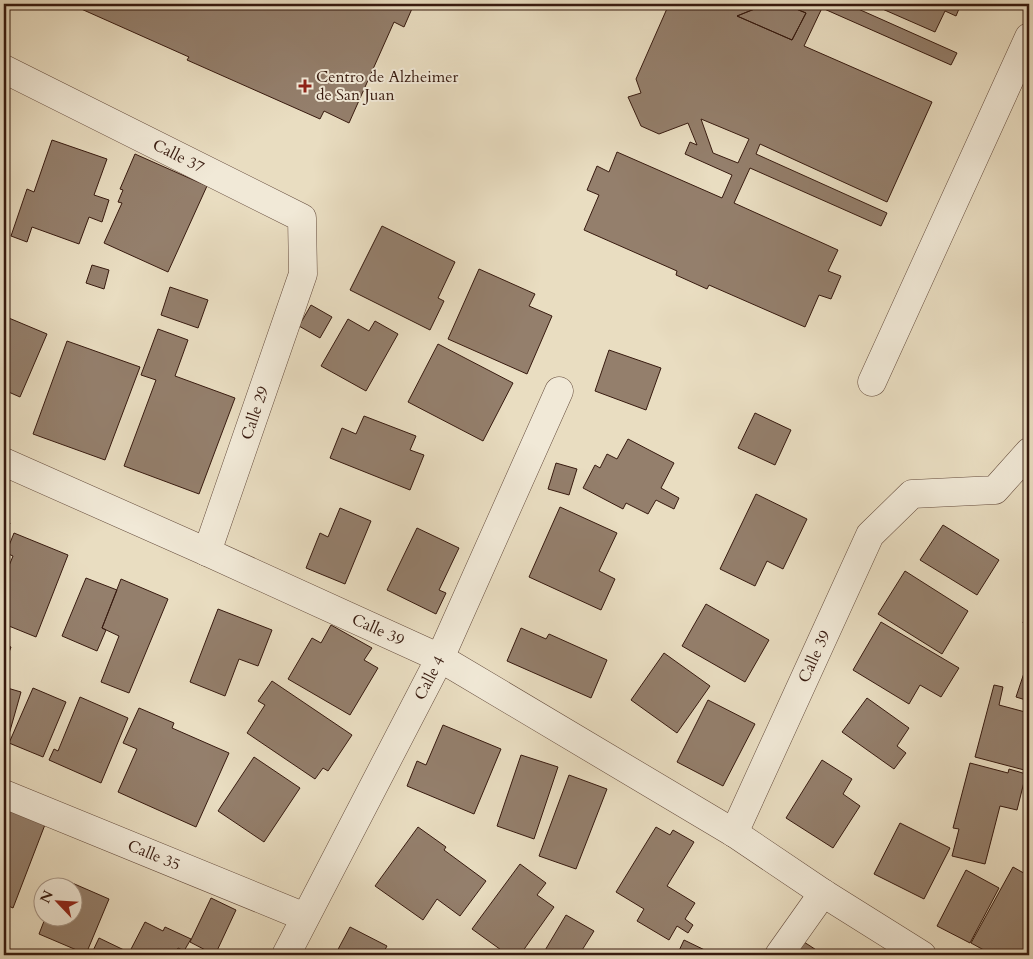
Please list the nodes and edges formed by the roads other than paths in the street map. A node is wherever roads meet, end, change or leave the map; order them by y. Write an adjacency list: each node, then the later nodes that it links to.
1 (1029, 37): 4 (street)
2 (4, 69): 3 (street, Calle 37)
3 (303, 274): 8 (street, Calle 29)
4 (872, 382)
5 (559, 391): 9 (street, Calle 4)
6 (1029, 452): 11 (street, Calle 39)
7 (4, 462): 8 (street, Calle 39)
8 (207, 552): 9 (street, Calle 39)
9 (440, 658): 11 (street, Calle 39); 13 (street, Calle 4)
10 (4, 794): 13 (street, Calle 35)
11 (734, 833): 12 (street, Calle 39)
12 (823, 893): 15 (street); 16 (street, Calle 39)
13 (305, 917): 14 (street, Calle 4)
14 (286, 955)
15 (779, 955)
16 (922, 955)

